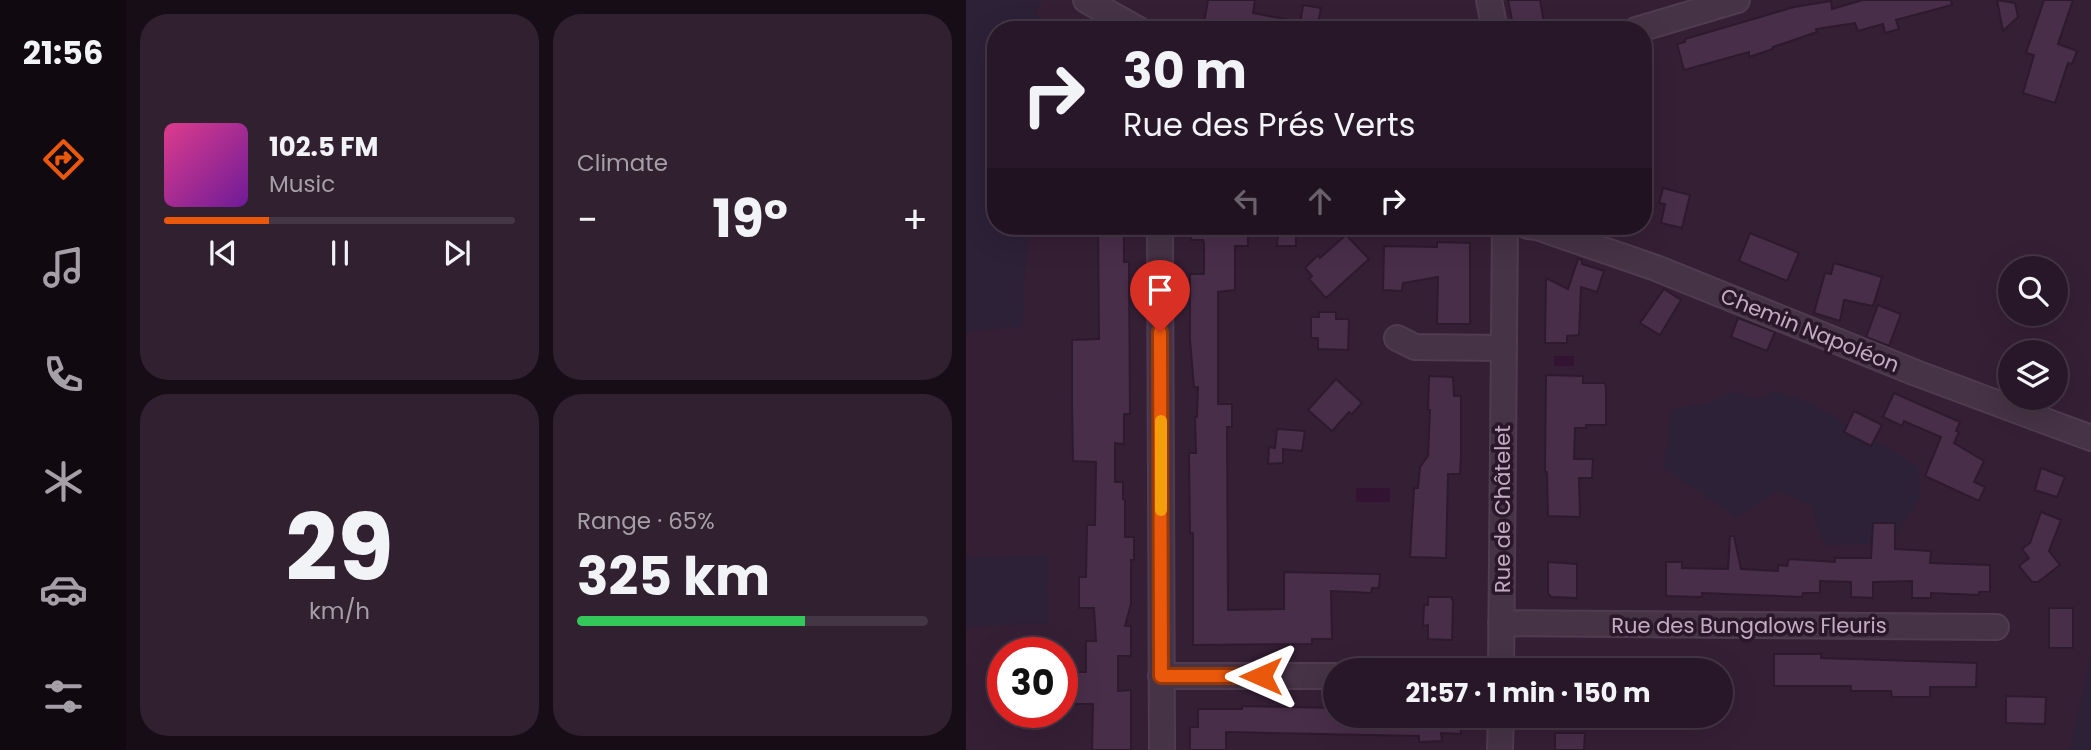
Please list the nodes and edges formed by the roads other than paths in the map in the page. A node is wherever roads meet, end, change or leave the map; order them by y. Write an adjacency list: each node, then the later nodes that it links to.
1 (1086, 0): 4 (street)
2 (1489, 0): 5 (street)
3 (1737, 0): 6 (street)
4 (1123, 21)
5 (1493, 21)
6 (1652, 25)
7 (1160, 235): 16 (street)
8 (1505, 235): 11 (street, Rue de Châtelet)
9 (1560, 235): 12 (street, Chemin Napoléon)
10 (1397, 338): 11 (street)
11 (1504, 348): 13 (street, Rue de Châtelet)
12 (2091, 438)
13 (1502, 623): 14 (street, Rue des Bungalows Fleuris); 15 (street, Rue de Châtelet)
14 (1996, 627)
15 (1501, 658)
16 (1161, 676): 17 (street); 19 (street)
17 (1323, 676)
18 (1501, 728): 20 (street)
19 (1162, 750)
20 (1500, 750)

